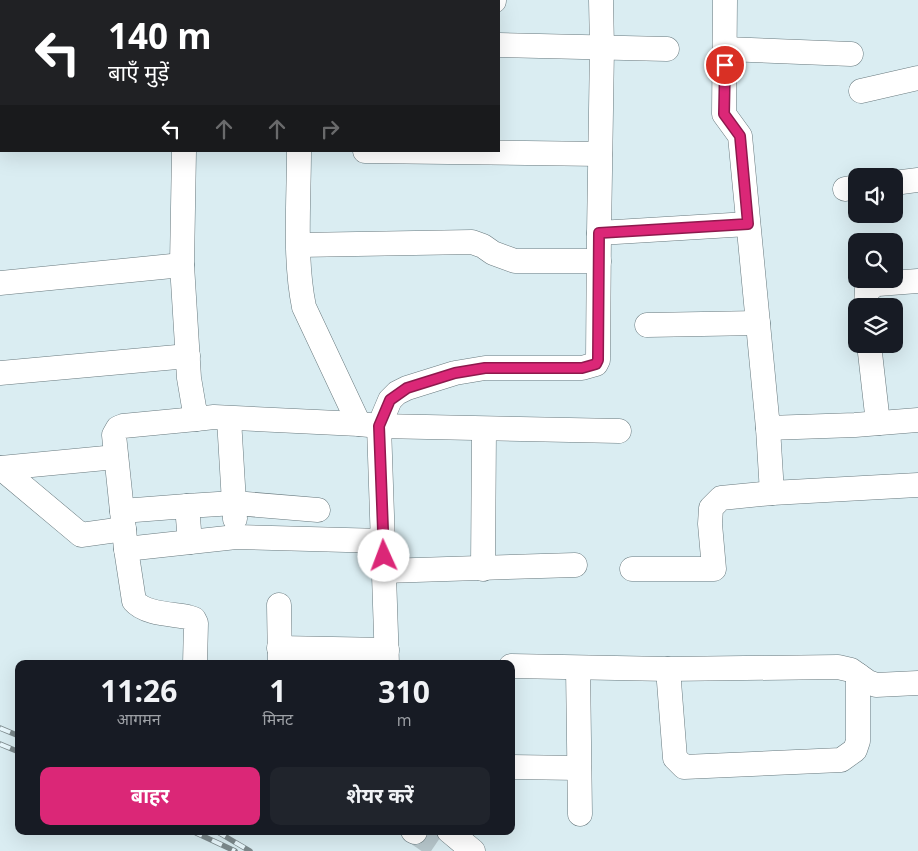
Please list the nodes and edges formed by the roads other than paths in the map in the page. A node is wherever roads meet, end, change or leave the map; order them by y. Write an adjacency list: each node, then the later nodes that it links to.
1 (601, 0): 4 (street)
2 (725, 0): 5 (street)
3 (500, 45): 4 (street)
4 (602, 48): 6 (street); 13 (street)
5 (725, 48): 7 (street); 16 (street)
6 (667, 49)
7 (851, 54)
8 (918, 78): 9 (street)
9 (861, 91)
10 (184, 152): 20 (street)
11 (299, 152): 18 (street)
12 (443, 152): 13 (street)
13 (600, 154): 17 (street)
14 (918, 180): 15 (street)
15 (903, 182)
16 (748, 224): 17 (street); 25 (street)
17 (599, 233): 19 (street)
18 (298, 245): 19 (street); 33 (street)
19 (599, 261): 33 (street)
20 (182, 265): 22 (street); 27 (street)
21 (918, 281): 23 (street)
22 (0, 283)
23 (866, 298)
24 (647, 324): 25 (street)
25 (758, 324): 34 (street)
26 (871, 353): 32 (street)
27 (188, 356): 28 (street); 29 (street)
28 (0, 373)
29 (196, 419): 30 (street); 37 (street)
30 (229, 419): 33 (street); 41 (street)
31 (918, 420): 32 (street)
32 (878, 423): 34 (street)
33 (369, 425): 35 (street); 46 (street)
34 (768, 428): 40 (street)
35 (484, 429): 36 (street); 50 (street)
36 (619, 431)
37 (116, 457): 38 (street); 44 (street)
38 (0, 468): 44 (street)
39 (918, 485): 40 (street)
40 (772, 493): 49 (street)
41 (234, 503): 42 (street); 43 (street); 45 (street)
42 (187, 506): 44 (street); 47 (street)
43 (318, 510)
44 (124, 530): 47 (street); 55 (street)
45 (236, 537): 46 (street); 47 (street)
46 (383, 541): 51 (street)
47 (190, 542)
48 (575, 565): 50 (street)
49 (632, 568)
50 (483, 569): 51 (street)
51 (384, 572): 54 (street)
52 (279, 605): 53 (street)
53 (280, 656): 54 (street)
54 (387, 657)
55 (195, 660)
56 (515, 666): 57 (street)
57 (578, 668): 58 (street); 62 (street)
58 (668, 670): 59 (street); 59 (street)
59 (858, 675): 60 (street)
60 (918, 683)
61 (515, 767): 62 (street)
62 (579, 768): 63 (street)
63 (580, 814)
64 (454, 835): 65 (street)
65 (473, 851)

